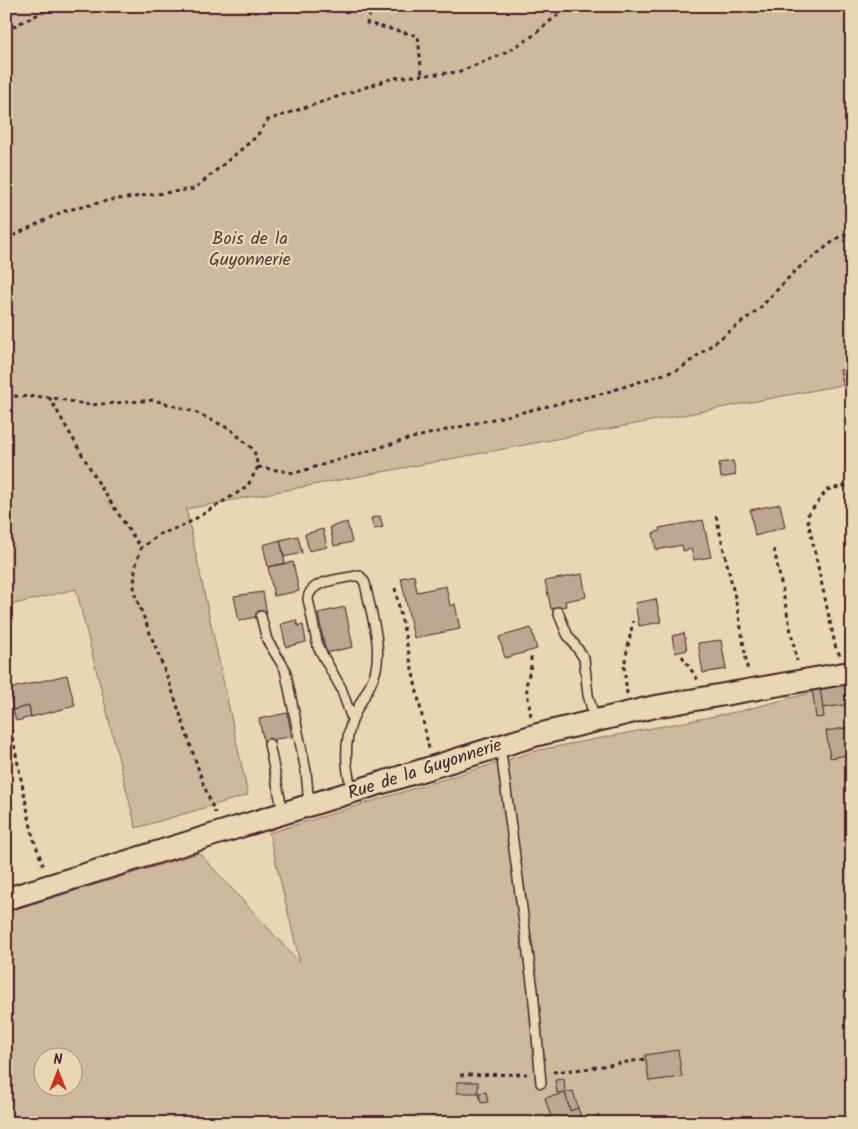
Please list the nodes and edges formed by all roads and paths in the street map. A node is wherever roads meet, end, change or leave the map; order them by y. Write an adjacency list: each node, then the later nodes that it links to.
1 (56, 6): 4 (path)
2 (373, 6): 5 (path)
3 (568, 6): 5 (path)
4 (6, 32)
5 (422, 76): 7 (path)
6 (852, 233): 10 (path)
7 (6, 240)
8 (6, 396): 9 (path)
9 (48, 396): 10 (path); 13 (path)
10 (258, 467): 13 (path)
11 (852, 484): 21 (path)
12 (716, 516): 23 (path)
13 (141, 548): 36 (path)
14 (774, 549): 22 (path)
15 (395, 588): 32 (path)
16 (558, 612): 28 (lane)
17 (261, 616): 34 (lane)
18 (634, 621): 26 (path)
19 (531, 653): 29 (path)
20 (682, 656): 24 (path)
21 (848, 666): 22 (street, Rue de la Guyonnerie)
22 (801, 681): 23 (street, Rue de la Guyonnerie)
23 (752, 690): 24 (street, Rue de la Guyonnerie)
24 (703, 698): 26 (street, Rue de la Guyonnerie)
25 (6, 706): 37 (path)
26 (630, 711): 28 (street, Rue de la Guyonnerie)
27 (352, 719): 27 (lane); 33 (lane)
28 (595, 720): 29 (street, Rue de la Guyonnerie)
29 (536, 735): 31 (street, Rue de la Guyonnerie)
30 (269, 744): 35 (lane)
31 (500, 745): 32 (street, Rue de la Guyonnerie); 41 (lane)
32 (434, 767): 33 (street, Rue de la Guyonnerie)
33 (353, 793): 34 (street, Rue de la Guyonnerie)
34 (309, 806): 35 (street, Rue de la Guyonnerie)
35 (284, 815): 36 (street, Rue de la Guyonnerie)
36 (221, 834): 37 (street, Rue de la Guyonnerie)
37 (51, 885): 38 (street, Rue de la Guyonnerie)
38 (6, 899)
39 (646, 1058): 41 (path)
40 (460, 1075): 41 (path)
41 (541, 1078)

